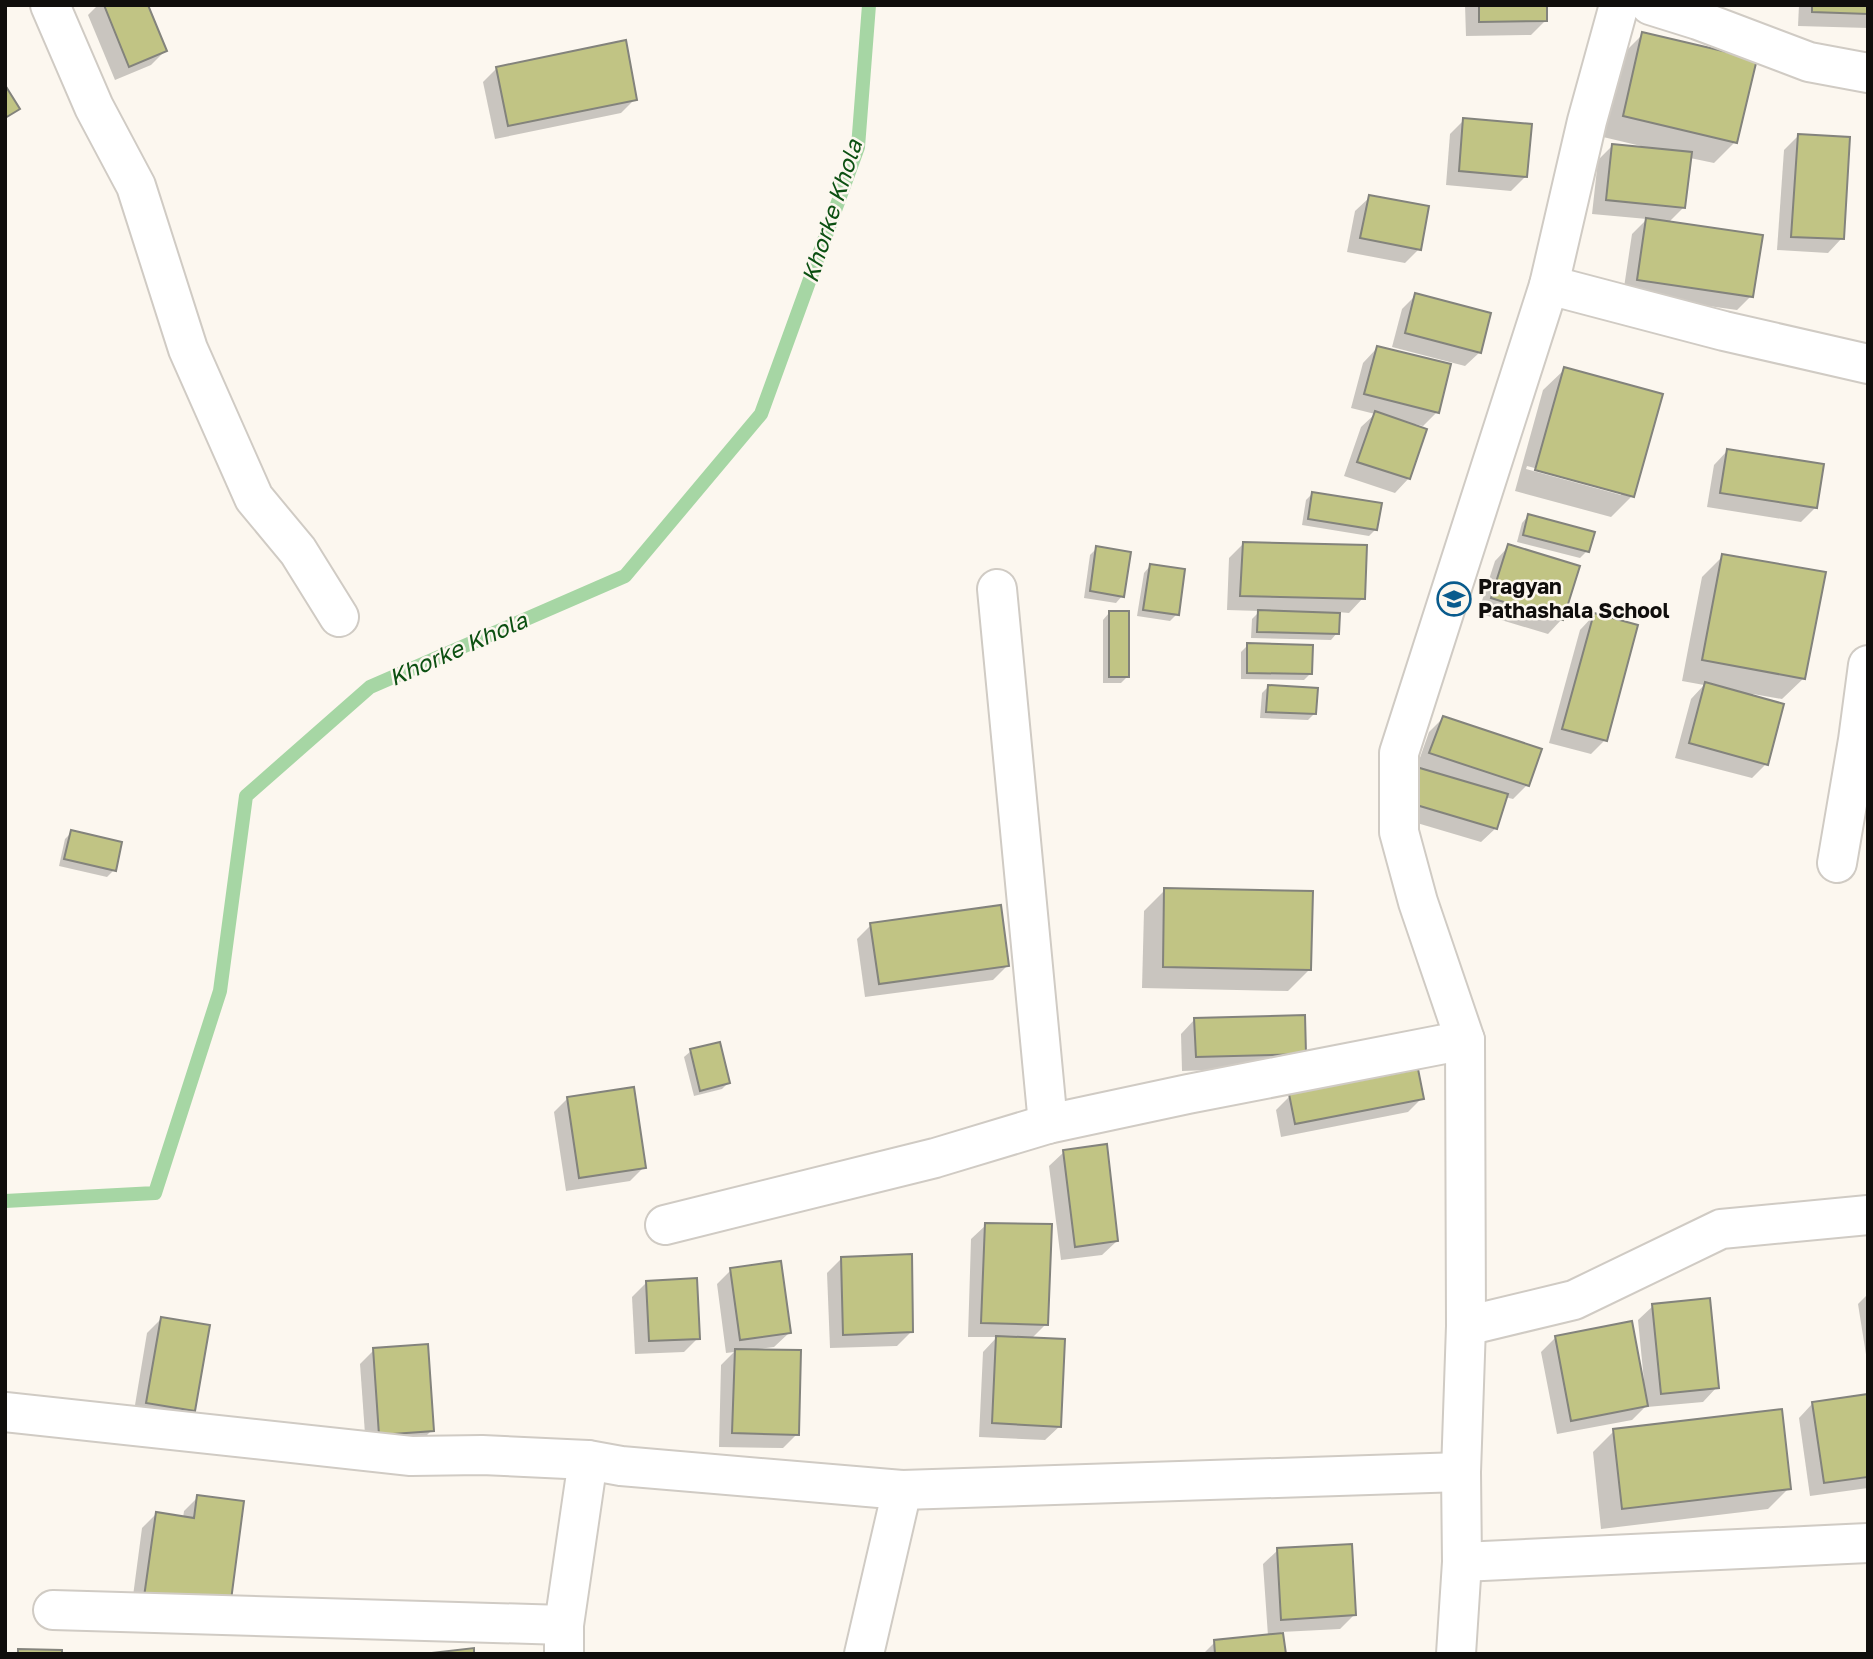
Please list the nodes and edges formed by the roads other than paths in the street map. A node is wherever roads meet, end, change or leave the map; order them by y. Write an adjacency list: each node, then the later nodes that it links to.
1 (50, 5): 8 (street)
2 (1619, 5): 5 (street)
3 (1650, 5): 4 (street)
4 (1868, 73)
5 (1549, 285): 6 (street); 11 (street)
6 (1868, 364)
7 (997, 589): 12 (street)
8 (339, 617)
9 (1868, 665): 10 (street)
10 (1837, 863)
11 (1465, 1040): 12 (street); 15 (street)
12 (1048, 1124): 14 (street)
13 (1868, 1215): 15 (street)
14 (665, 1225)
15 (1466, 1326): 18 (street)
16 (5, 1412): 17 (street)
17 (588, 1460): 19 (street); 23 (street)
18 (1461, 1472): 19 (street); 21 (street)
19 (902, 1490): 24 (street)
20 (1868, 1543): 21 (street)
21 (1462, 1562): 25 (street)
22 (53, 1610): 23 (street)
23 (564, 1639)
24 (864, 1654)
25 (1456, 1654)

